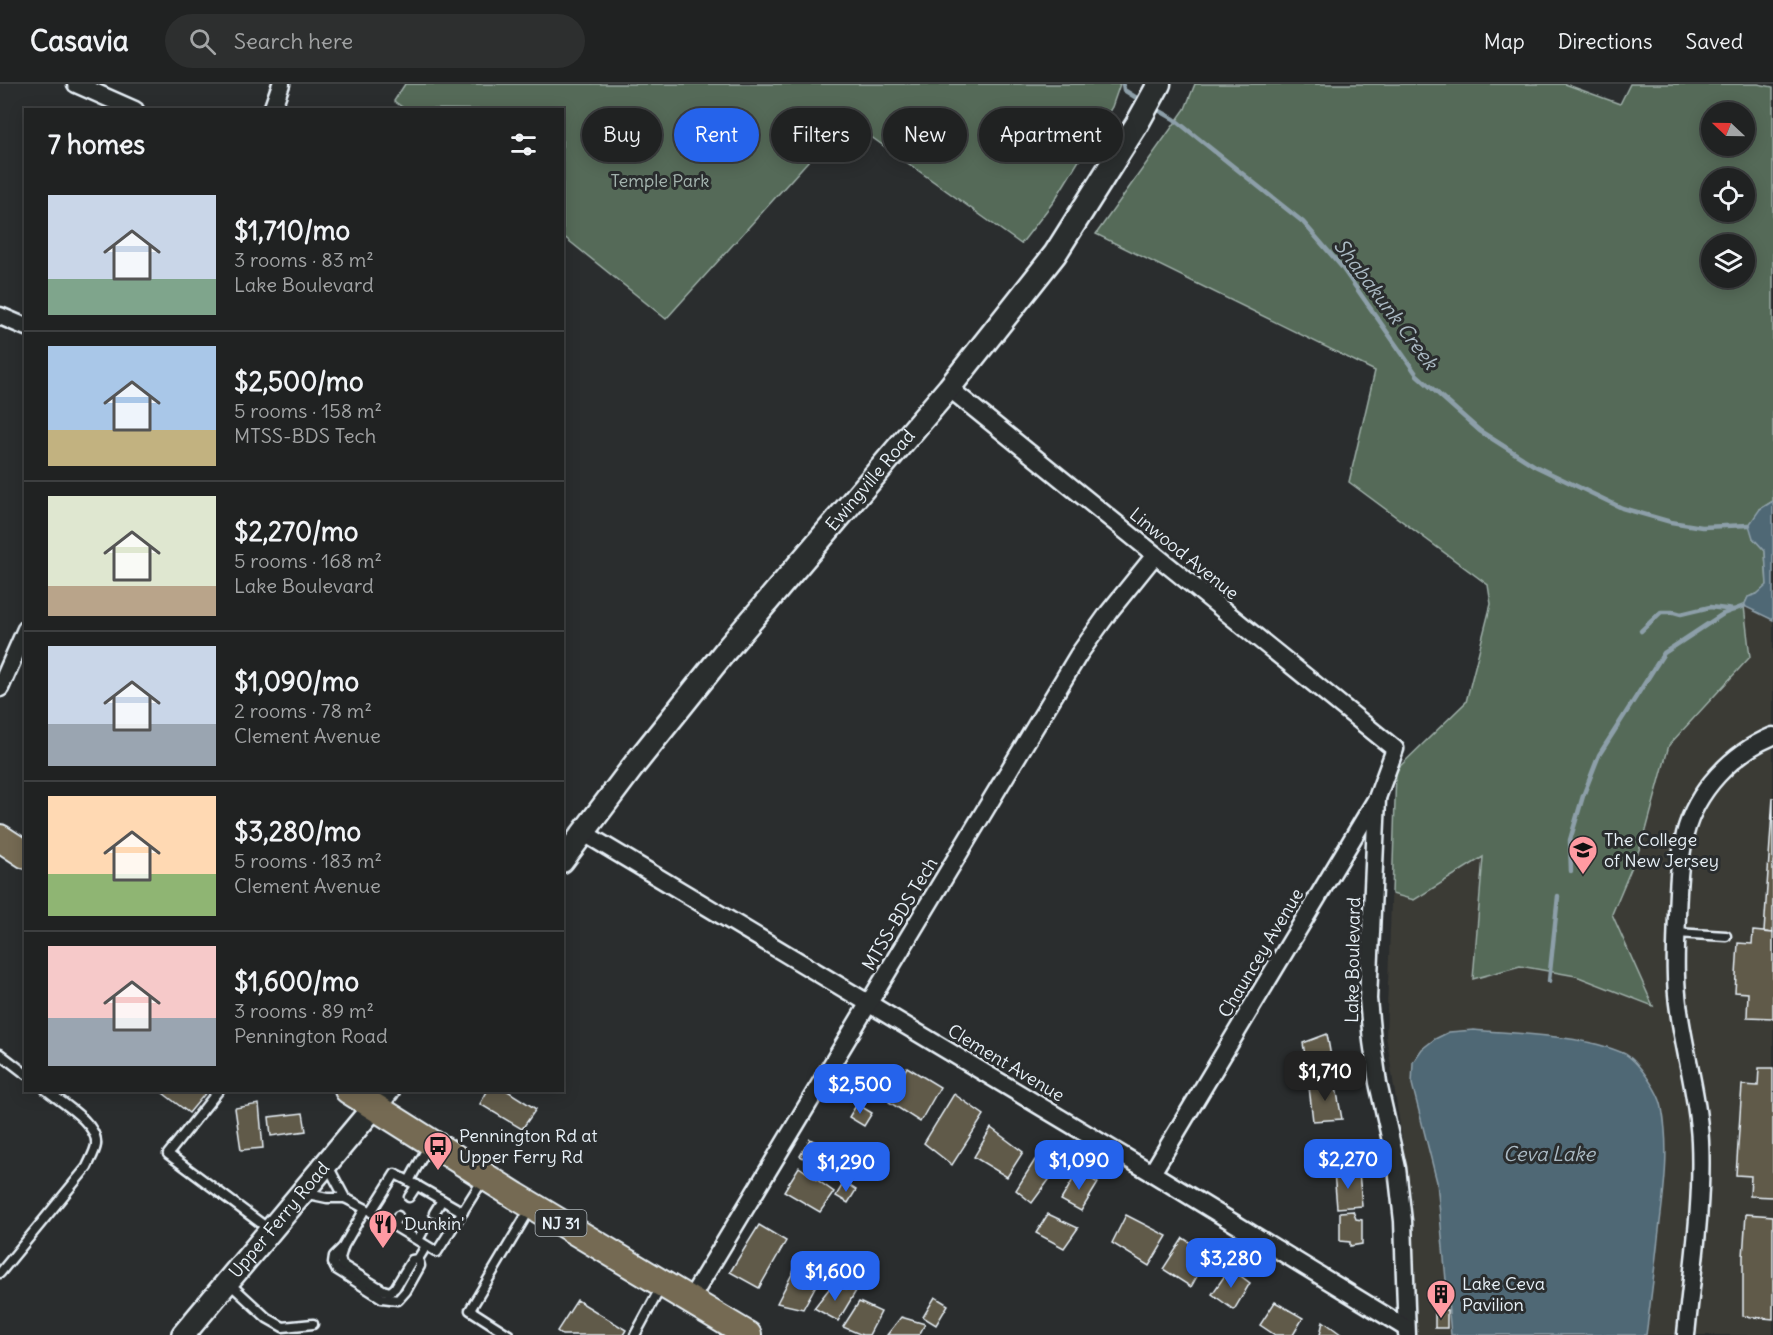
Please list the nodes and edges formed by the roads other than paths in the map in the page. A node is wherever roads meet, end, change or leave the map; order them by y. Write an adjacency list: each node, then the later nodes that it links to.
1 (75, 84): 4 (street)
2 (281, 84): 5 (street)
3 (1158, 85): 8 (main road, Ewingville Road)
4 (130, 108)
5 (273, 108)
6 (0, 316): 7 (street)
7 (24, 326)
8 (949, 388): 9 (street, Linwood Avenue); 15 (main road, Ewingville Road)
9 (1155, 555): 13 (street, Linwood Avenue); 21 (street, MTSS-BDS Tech)
10 (24, 634): 11 (street)
11 (0, 688)
12 (1773, 736): 19 (street)
13 (1395, 749): 14 (street, Chauncey Avenue)
14 (1377, 798): 30 (street, Chauncey Avenue); 52 (street, Lake Boulevard)
15 (584, 833): 18 (main road, Ewingville Road); 21 (street, Clement Avenue)
16 (0, 838): 17 (main road)
17 (24, 854)
18 (564, 858)
19 (1676, 933): 20 (lane); 57 (street)
20 (1726, 936)
21 (869, 1003): 30 (street, Clement Avenue); 50 (street, MTSS-BDS Tech)
22 (0, 1054): 23 (lane)
23 (24, 1072)
24 (49, 1092): 47 (lane)
25 (217, 1092): 43 (lane)
26 (356, 1092): 27 (main road, NJ 31)
27 (382, 1099): 28 (main road, NJ 31); 29 (main road, Upper Ferry Road)
28 (430, 1142): 31 (main road, NJ 31); 32 (lane)
29 (327, 1164): 33 (main road, Upper Ferry Road); 35 (lane)
30 (1152, 1173): 52 (street, Clement Avenue)
31 (485, 1177): 37 (main road, NJ 31); 39 (lane)
32 (413, 1183): 34 (lane); 36 (lane); 38 (lane)
33 (303, 1193): 35 (lane); 43 (main road, Upper Ferry Road)
34 (409, 1197)
35 (345, 1198): 38 (lane)
36 (442, 1200): 39 (lane); 40 (lane)
37 (532, 1206): 49 (main road, NJ 31); 54 (lane)
38 (368, 1210): 42 (lane); 46 (lane)
39 (463, 1212): 46 (lane)
40 (434, 1213)
41 (398, 1216): 42 (lane)
42 (393, 1225): 45 (lane)
43 (271, 1231): 48 (main road, Upper Ferry Road)
44 (423, 1231): 45 (lane)
45 (417, 1240): 46 (lane)
46 (426, 1246)
47 (0, 1273)
48 (228, 1282): 51 (lane); 53 (main road, Upper Ferry Road)
49 (662, 1284): 50 (main road, NJ 31); 55 (lane)
50 (690, 1300): 56 (main road, NJ 31)
51 (312, 1323)
52 (1406, 1332)
53 (183, 1335)
54 (509, 1335)
55 (635, 1335)
56 (748, 1335)
57 (1686, 1335)

